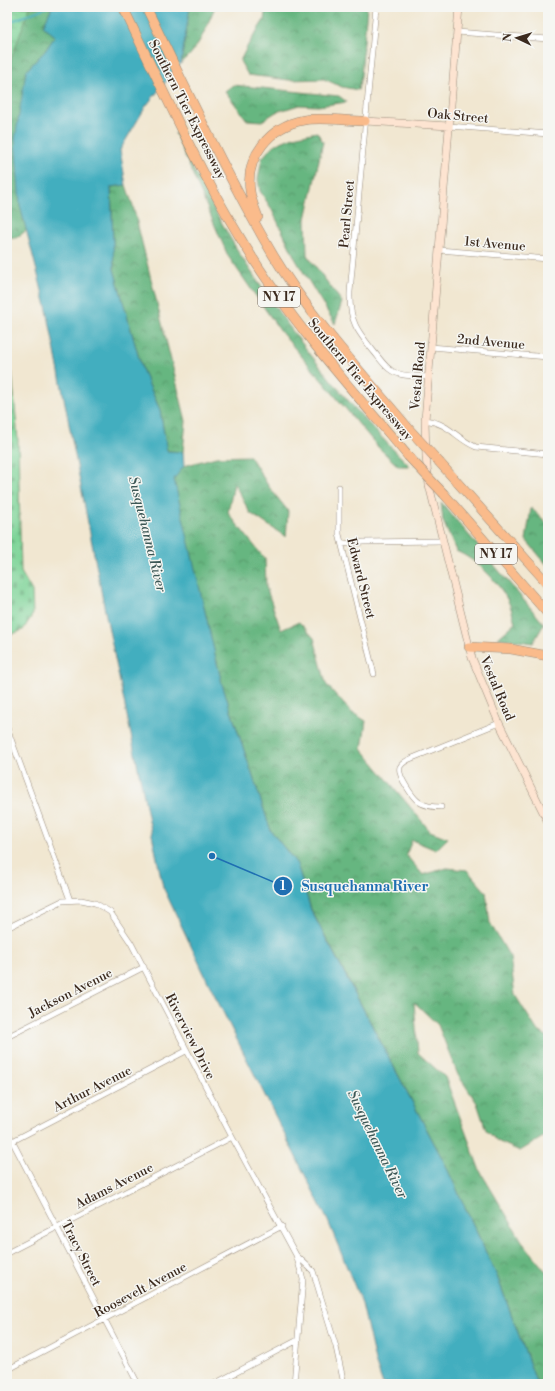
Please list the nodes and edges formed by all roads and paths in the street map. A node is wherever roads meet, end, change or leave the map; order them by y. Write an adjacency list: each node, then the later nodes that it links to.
1 (123, 7): 22 (highway, Southern Tier Expressway / NY 17, bridge)
2 (146, 7): 11 (highway, Southern Tier Expressway / NY 17)
3 (376, 7): 7 (street, Pearl Street)
4 (459, 7): 5 (street, Vestal Road)
5 (457, 32): 6 (street); 8 (street, Vestal Road)
6 (548, 39)
7 (365, 122): 8 (street, Oak Street); 11 (highway); 15 (street, Pearl Street)
8 (449, 126): 9 (street, Oak Street); 10 (street, Vestal Road)
9 (548, 134)
10 (439, 250): 12 (street, 1st Avenue); 13 (street, Vestal Road)
11 (274, 256): 21 (highway, Southern Tier Expressway / NY 17, bridge)
12 (548, 258)
13 (432, 347): 14 (street, 2nd Avenue); 15 (street, Vestal Road)
14 (548, 357)
15 (429, 377): 16 (street, Vestal Road)
16 (425, 420): 17 (street); 19 (street, Vestal Road)
17 (548, 454)
18 (339, 487): 20 (street, Edward Street)
19 (442, 542): 20 (street); 23 (street, Vestal Road)
20 (342, 544): 25 (street, Edward Street)
21 (548, 584)
22 (548, 614)
23 (469, 647): 24 (highway); 26 (street, Vestal Road)
24 (548, 656)
25 (374, 674)
26 (499, 723): 28 (street); 29 (street, Vestal Road)
27 (7, 728): 30 (street)
28 (440, 807)
29 (548, 822)
30 (70, 900): 31 (street); 32 (street, Riverview Drive)
31 (7, 928)
32 (144, 967): 33 (street, Jackson Avenue); 34 (street, Riverview Drive)
33 (7, 1037)
34 (186, 1052): 36 (street, Riverview Drive); 37 (street, Arthur Avenue)
35 (7, 1132): 37 (street, Tracy Street)
36 (232, 1137): 38 (street, Riverview Drive); 39 (street, Adams Avenue)
37 (10, 1143): 39 (street, Tracy Street)
38 (282, 1226): 41 (street, Riverview Drive); 42 (street, Roosevelt Avenue)
39 (56, 1228): 40 (street, Adams Avenue); 42 (street, Tracy Street)
40 (7, 1253)
41 (296, 1255): 43 (street, Riverview Drive); 48 (street)
42 (104, 1320): 44 (street, Roosevelt Avenue); 45 (street, Tracy Street)
43 (298, 1340): 46 (street); 47 (street, Riverview Drive)
44 (7, 1370)
45 (138, 1384)
46 (214, 1384)
47 (294, 1384)
48 (344, 1384)

